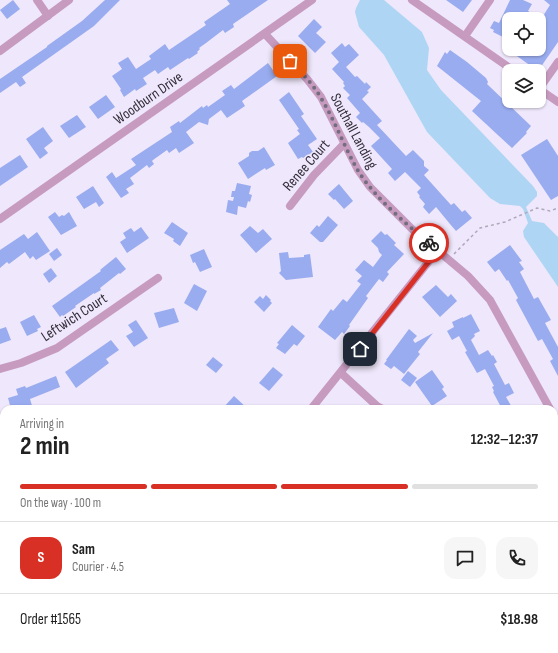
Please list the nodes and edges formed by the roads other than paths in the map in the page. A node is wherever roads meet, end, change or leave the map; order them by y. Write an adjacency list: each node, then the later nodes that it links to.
1 (37, 0): 6 (street)
2 (69, 0): 6 (street)
3 (312, 0): 7 (street, Woodburn Drive)
4 (412, 0): 8 (street)
5 (490, 0): 8 (street)
6 (48, 16): 9 (street)
7 (265, 34): 15 (street, Southall Landing); 17 (street, Woodburn Drive)
8 (465, 36): 11 (street)
9 (0, 51)
10 (558, 62): 12 (street)
11 (504, 64)
12 (546, 79)
13 (546, 94): 14 (street)
14 (558, 102)
15 (344, 144): 16 (street, Renee Court); 18 (street, Southall Landing)
16 (290, 206)
17 (0, 219)
18 (438, 250): 21 (street); 24 (street, Southall Landing)
19 (158, 278): 20 (street, Leftwich Court)
20 (0, 369)
21 (341, 373): 22 (street); 23 (street)
22 (314, 405)
23 (376, 405)
24 (548, 405)

